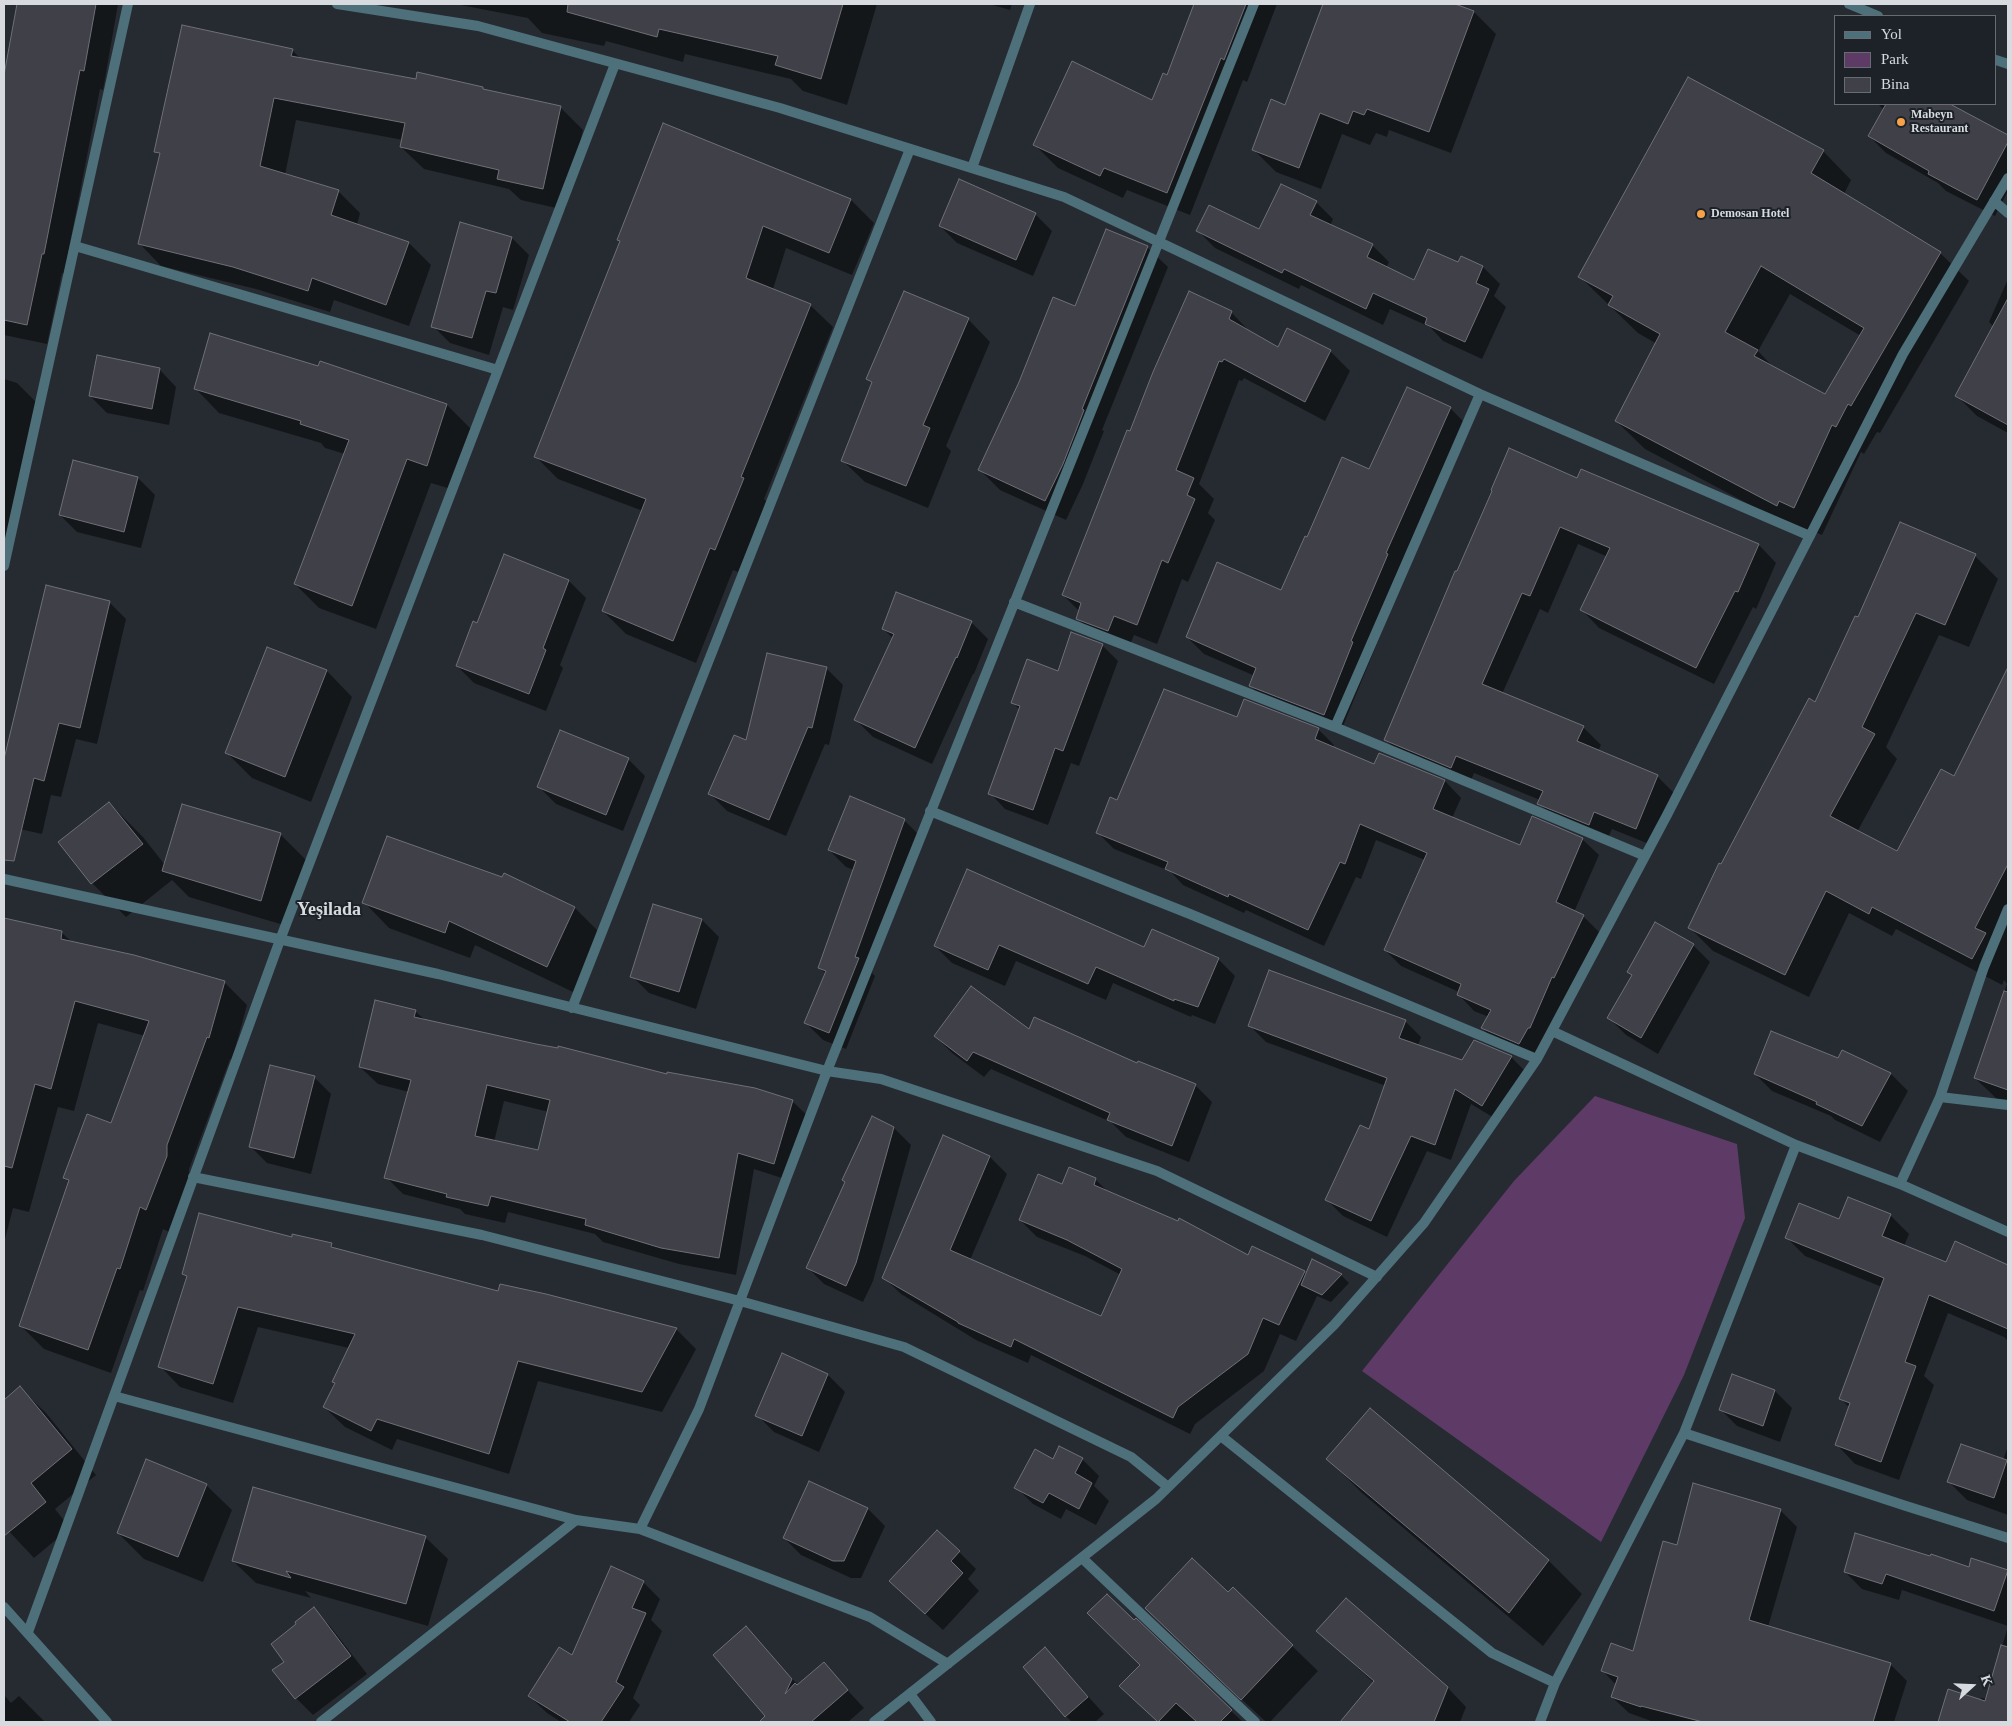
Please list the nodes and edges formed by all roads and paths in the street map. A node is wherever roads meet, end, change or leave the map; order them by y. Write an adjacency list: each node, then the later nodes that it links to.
1 (128, 4): 14 (street)
2 (337, 4): 7 (street)
3 (1030, 4): 9 (street)
4 (1254, 4): 13 (street)
5 (1849, 4): 6 (street)
6 (1876, 15)
7 (615, 64): 8 (street); 15 (street)
8 (910, 149): 9 (street); 26 (street)
9 (972, 168): 13 (street)
10 (2008, 178): 11 (street)
11 (1994, 201): 12 (street); 17 (street)
12 (2008, 213)
13 (1159, 241): 16 (street); 19 (street)
14 (75, 246): 15 (street); 18 (street)
15 (498, 370): 25 (street)
16 (1480, 394): 17 (street); 20 (street)
17 (1810, 536): 22 (street)
18 (4, 566)
19 (1014, 602): 20 (street); 21 (street)
20 (1336, 727): 22 (street)
21 (930, 811): 28 (street); 29 (street)
22 (1645, 856): 27 (street)
23 (4, 879): 25 (street)
24 (2008, 909): 30 (street)
25 (280, 940): 26 (street); 33 (street)
26 (572, 1008): 29 (street)
27 (1552, 1031): 28 (street); 32 (street)
28 (1537, 1060): 36 (street)
29 (827, 1071): 36 (street); 37 (street)
30 (1940, 1097): 31 (street); 34 (street)
31 (2008, 1105)
32 (1796, 1145): 34 (street); 39 (street)
33 (193, 1177): 37 (street); 38 (street)
34 (1900, 1184): 35 (street)
35 (2008, 1232)
36 (1376, 1277): 40 (street)
37 (740, 1301): 41 (street); 43 (street)
38 (114, 1396): 42 (street); 47 (street)
39 (1684, 1433): 44 (street); 49 (street)
40 (1221, 1436): 41 (street); 49 (street)
41 (1168, 1487): 45 (street)
42 (576, 1520): 43 (street); 52 (street)
43 (640, 1529): 48 (street)
44 (2008, 1538)
45 (1082, 1558): 48 (street); 55 (street)
46 (4, 1607): 47 (street)
47 (28, 1632): 51 (street)
48 (948, 1664): 50 (street)
49 (1555, 1683): 56 (street)
50 (910, 1694): 53 (street); 54 (street)
51 (108, 1722)
52 (321, 1722)
53 (874, 1722)
54 (931, 1722)
55 (1255, 1722)
56 (1540, 1722)

